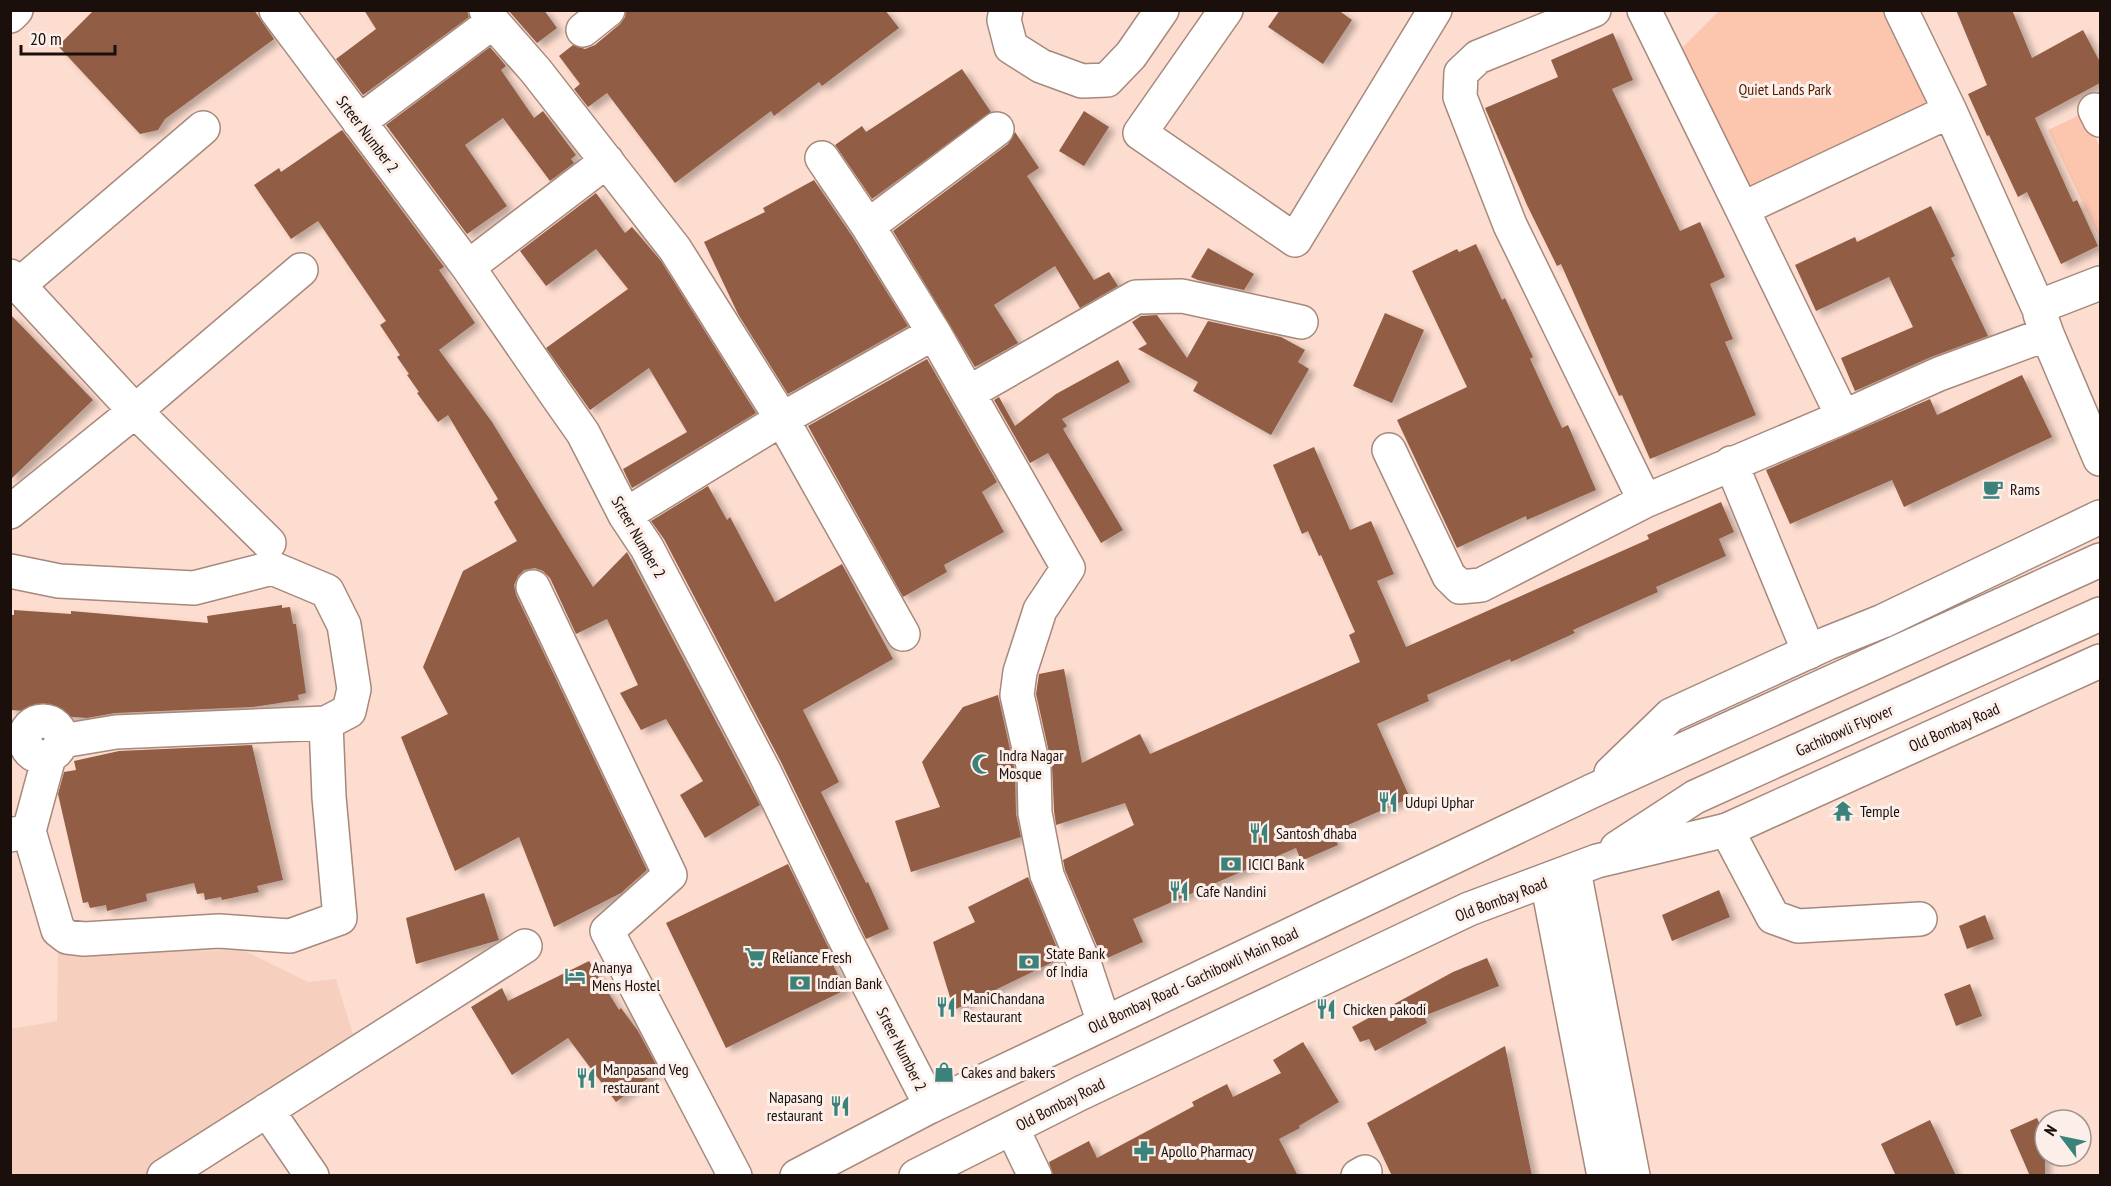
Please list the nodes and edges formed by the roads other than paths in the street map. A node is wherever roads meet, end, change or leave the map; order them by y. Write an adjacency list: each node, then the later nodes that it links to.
1 (16, 10): 10 (street)
2 (276, 10): 13 (street, Srteer Number 2)
3 (1006, 10): 4 (street)
4 (1162, 10)
5 (1226, 10): 6 (street)
6 (1435, 10)
7 (1594, 10): 36 (street)
8 (1644, 10): 18 (street)
9 (1901, 10): 12 (street)
10 (10, 16)
11 (490, 16): 13 (street); 17 (street)
12 (1950, 111): 18 (street); 24 (street)
13 (359, 122): 20 (street, Srteer Number 2)
14 (203, 128): 22 (street)
15 (998, 129): 19 (street)
16 (822, 158): 19 (street)
17 (607, 161): 20 (street); 30 (street)
18 (1742, 210): 29 (street)
19 (868, 226): 26 (street)
20 (468, 267): 38 (street, Srteer Number 2)
21 (301, 270): 28 (street)
22 (15, 281): 28 (street)
23 (2100, 283): 24 (street)
24 (2042, 320): 29 (street); 31 (street)
25 (1301, 322): 27 (street)
26 (934, 333): 27 (street); 30 (street)
27 (968, 393): 57 (street)
28 (135, 411): 37 (street); 40 (street)
29 (1843, 417): 34 (street)
30 (782, 419): 38 (street); 45 (street)
31 (2087, 429): 33 (street); 35 (street)
32 (1389, 450): 36 (street)
33 (2100, 459)
34 (1731, 463): 36 (street); 46 (street)
35 (2100, 468)
36 (1645, 501)
37 (10, 512)
38 (625, 515): 59 (street, Srteer Number 2)
39 (2100, 517): 46 (street)
40 (269, 543)
41 (2100, 560): 51 (street)
42 (10, 571): 48 (street)
43 (533, 587): 64 (street)
44 (2100, 614): 54 (street, Gachibowli Flyover)
45 (903, 634)
46 (1809, 652): 51 (street)
47 (2100, 661): 52 (street, Old Bombay Road)
48 (326, 723): 50 (street); 53 (street)
49 (20, 724): 50 (street)
50 (55, 749): 53 (street)
51 (1592, 791): 57 (street, Old Bombay Road - Gachibowli Main Road)
52 (1727, 830): 54 (street, Old Bombay Road); 55 (street)
53 (20, 833)
54 (1573, 871): 58 (street); 61 (street, Old Bombay Road)
55 (1920, 919)
56 (525, 946): 60 (street)
57 (1104, 1023): 59 (street, Old Bombay Road - Gachibowli Main Road)
58 (1588, 1024): 68 (street); 69 (street)
59 (931, 1106): 65 (street, Old Bombay Road - Gachibowli Main Road)
60 (267, 1110): 62 (street); 63 (street)
61 (1012, 1128): 66 (street, Old Bombay Road); 67 (street)
62 (164, 1176)
63 (312, 1176)
64 (735, 1176)
65 (797, 1176)
66 (916, 1176)
67 (1035, 1176)
68 (1604, 1176)
69 (1633, 1176)

